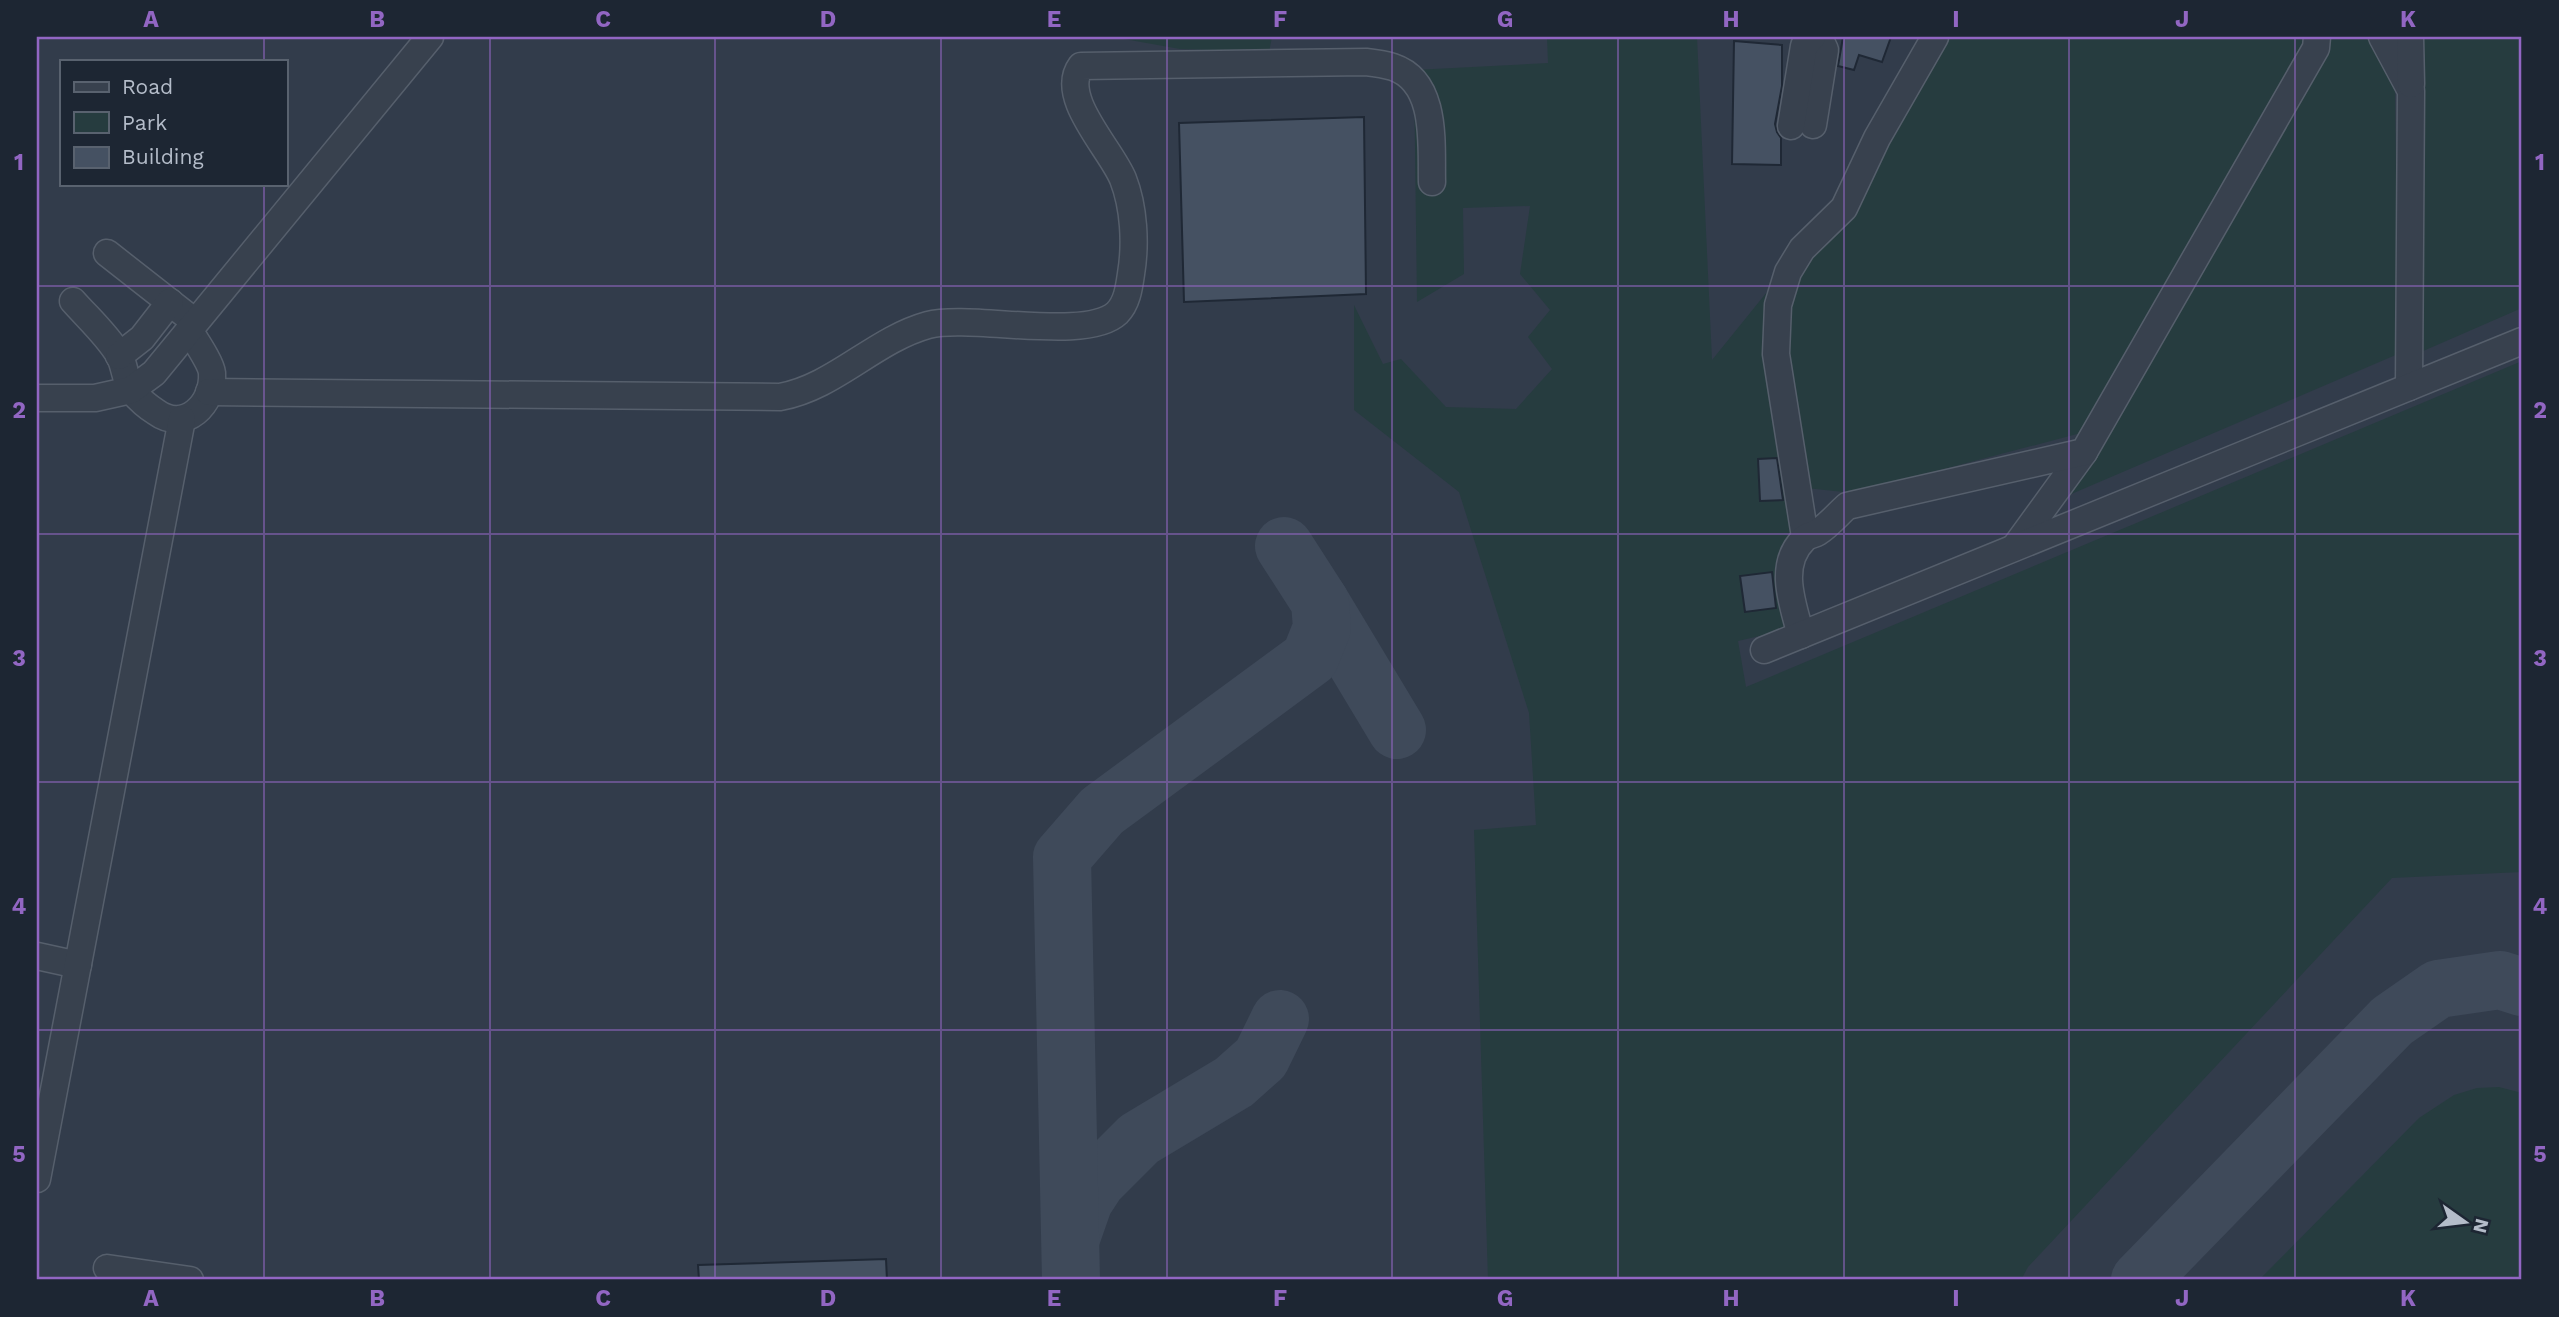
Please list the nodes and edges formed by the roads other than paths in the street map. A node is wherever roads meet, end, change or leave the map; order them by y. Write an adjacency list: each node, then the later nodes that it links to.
1 (430, 37): 13 (street)
2 (1812, 37): 3 (street)
3 (1819, 37)
4 (1935, 37): 22 (street)
5 (2318, 37): 21 (street)
6 (2382, 37): 8 (street)
7 (2410, 37): 8 (street)
8 (2411, 91): 16 (street)
9 (1432, 182): 18 (street)
10 (107, 253): 12 (street)
11 (73, 300): 15 (street)
12 (170, 302): 13 (street); 15 (street)
13 (192, 326): 17 (street); 18 (street)
14 (2522, 341): 16 (street)
15 (120, 356): 17 (street)
16 (2409, 387): 23 (street)
17 (131, 390): 19 (street); 20 (street)
18 (209, 392): 20 (street)
19 (37, 398)
20 (182, 419): 27 (street)
21 (2084, 452): 22 (street); 23 (street)
22 (1805, 537): 24 (street)
23 (2014, 548): 24 (street)
24 (1801, 635): 25 (street)
25 (1764, 650)
26 (37, 956): 27 (street)
27 (78, 965): 28 (street)
28 (37, 1179)
29 (107, 1268): 30 (street)
30 (190, 1280)

